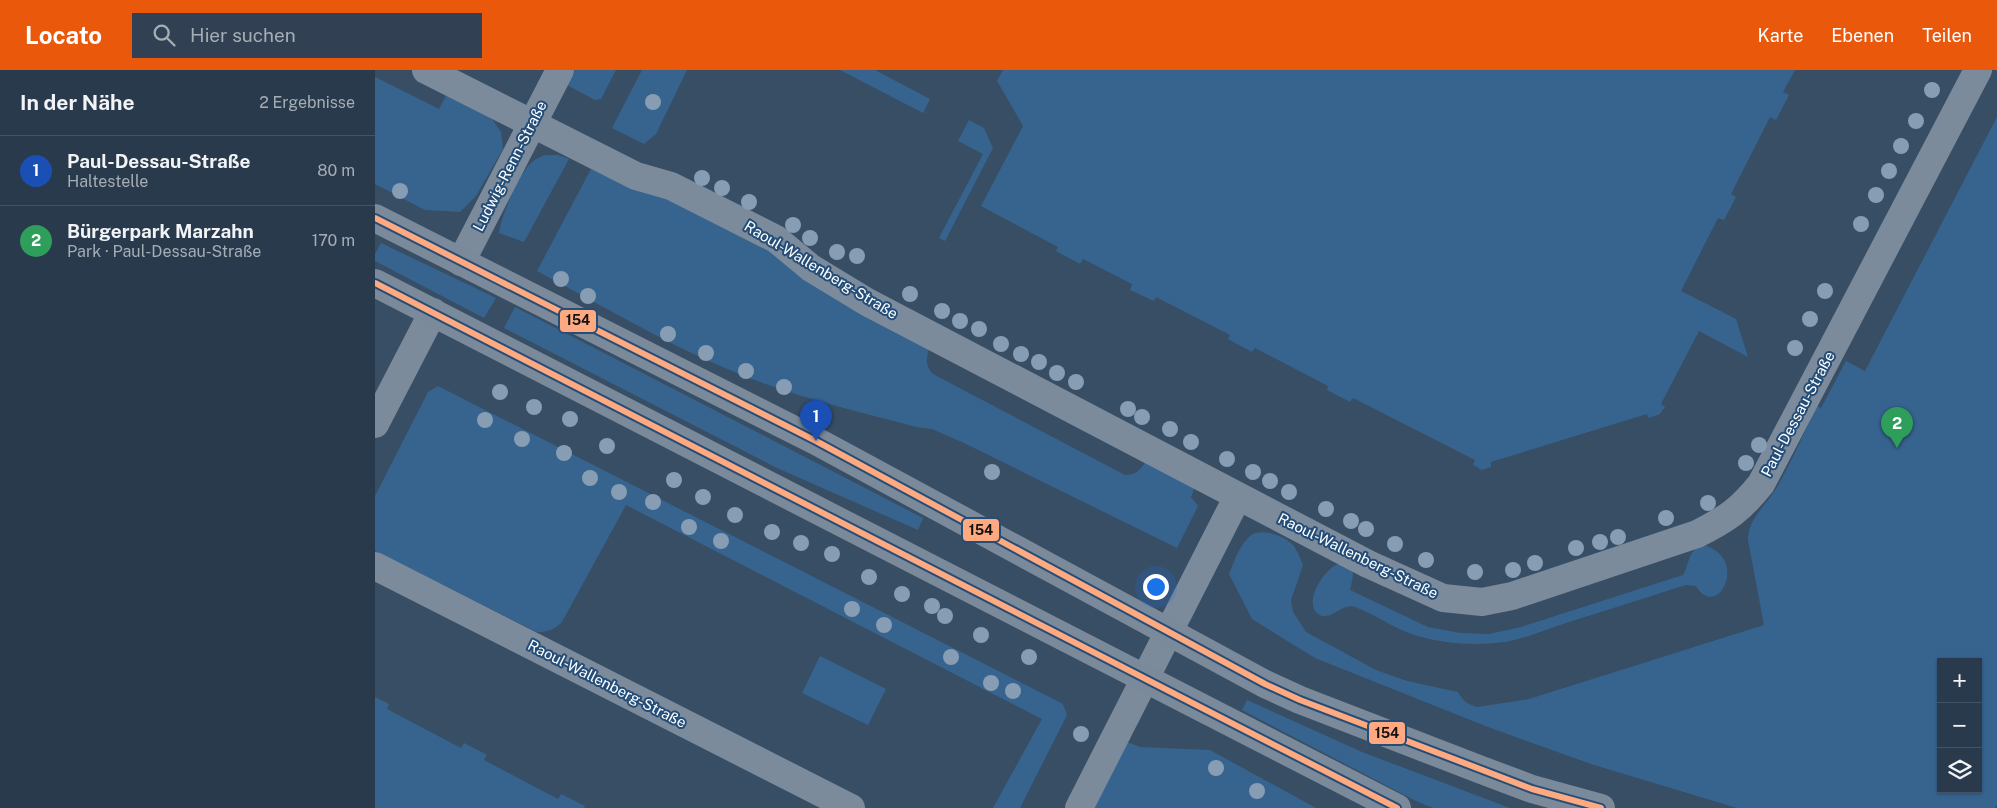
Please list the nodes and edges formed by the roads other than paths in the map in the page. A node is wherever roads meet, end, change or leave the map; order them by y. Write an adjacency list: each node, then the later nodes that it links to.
1 (426, 70): 4 (street, Raoul-Wallenberg-Straße)
2 (560, 70): 4 (street, Ludwig-Renn-Straße)
3 (1978, 70): 12 (street, Paul-Dessau-Straße)
4 (533, 123): 6 (street, Ludwig-Renn-Straße); 10 (street, Raoul-Wallenberg-Straße)
5 (375, 218): 6 (main road)
6 (461, 262): 13 (main road)
7 (375, 283): 8 (main road)
8 (433, 312): 9 (street); 14 (main road)
9 (375, 424)
10 (1238, 496): 12 (street, Raoul-Wallenberg-Straße); 13 (street)
11 (375, 566): 15 (street, Raoul-Wallenberg-Straße)
12 (1482, 602)
13 (1169, 632): 14 (street); 18 (main road)
14 (1144, 678): 16 (street); 17 (main road)
15 (841, 806)
16 (1079, 808)
17 (1397, 808)
18 (1601, 808)

